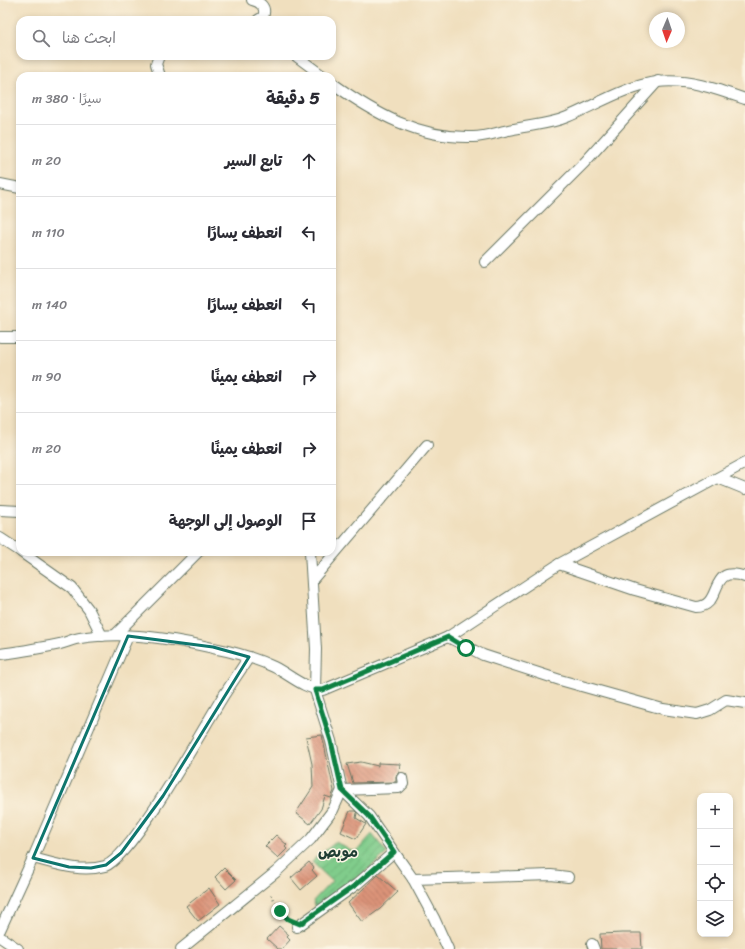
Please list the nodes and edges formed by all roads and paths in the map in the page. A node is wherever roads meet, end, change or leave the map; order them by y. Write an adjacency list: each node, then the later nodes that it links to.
1 (252, 0): 2 (street)
2 (263, 16)
3 (158, 60): 5 (street)
4 (301, 60): 6 (street)
5 (159, 72)
6 (318, 72)
7 (658, 81): 8 (street); 9 (street); 12 (street)
8 (336, 85)
9 (745, 99)
10 (0, 184): 11 (street)
11 (16, 187)
12 (485, 262)
13 (0, 337): 14 (street)
14 (16, 337)
15 (427, 445): 23 (street)
16 (745, 463): 17 (street)
17 (718, 478): 18 (street); 28 (street)
18 (745, 489)
19 (0, 510): 20 (street)
20 (16, 510)
21 (0, 538): 22 (street)
22 (16, 549)
23 (336, 552)
24 (26, 556): 32 (street)
25 (194, 556): 31 (street)
26 (310, 556): 30 (street)
27 (332, 556): 30 (street)
28 (559, 564): 29 (street); 34 (street)
29 (745, 577)
30 (312, 580): 37 (street)
31 (115, 635): 32 (street); 33 (street)
32 (102, 636): 35 (street)
33 (128, 636): 36 (street); 42 (street)
34 (448, 637): 37 (street); 38 (street)
35 (0, 654)
36 (249, 657): 37 (street); 42 (street)
37 (315, 690): 40 (street)
38 (745, 703)
39 (402, 778): 40 (street)
40 (342, 790): 41 (street); 50 (street)
41 (394, 852): 44 (street); 46 (street)
42 (33, 858): 47 (street)
43 (568, 877): 44 (street)
44 (412, 879): 51 (street)
45 (271, 895): 46 (path)
46 (299, 926)
47 (0, 930)
48 (0, 936): 49 (street)
49 (18, 949)
50 (181, 949)
51 (447, 949)

